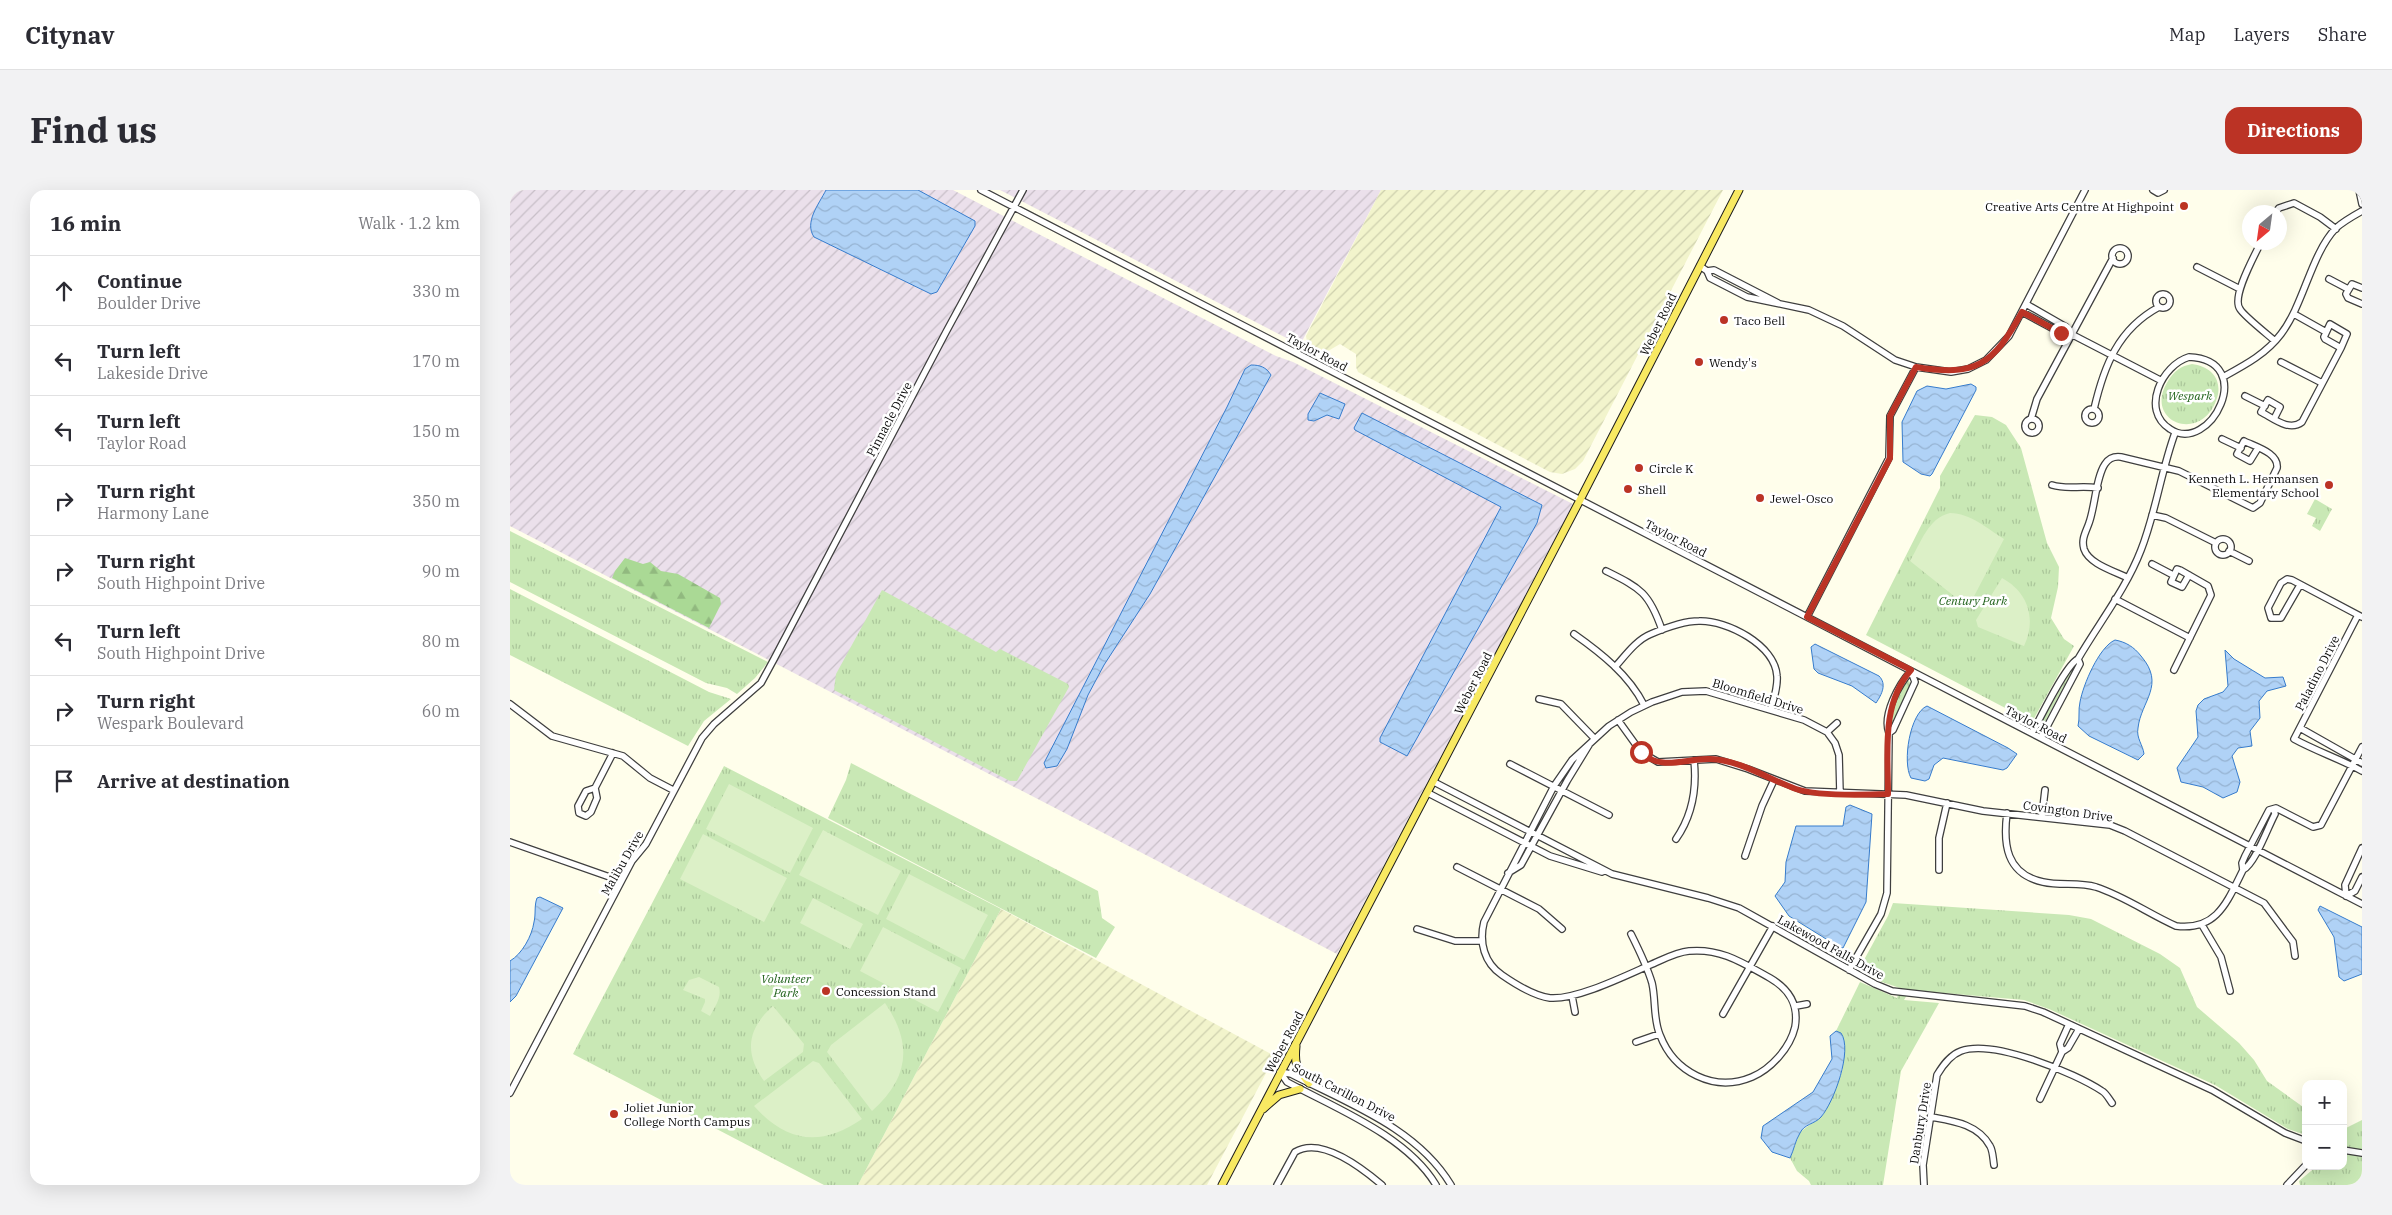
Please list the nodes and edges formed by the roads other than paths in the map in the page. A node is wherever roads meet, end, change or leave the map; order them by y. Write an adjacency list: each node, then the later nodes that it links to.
1 (981, 190): 10 (street, Taylor Road)
2 (1023, 190): 10 (street, Pinnacle Drive)
3 (1739, 190): 15 (main road, Weber Road)
4 (2085, 190): 23 (street)
5 (2153, 190): 6 (street)
6 (2164, 190)
7 (2359, 190): 8 (street)
8 (2362, 204)
9 (2287, 205): 12 (street)
10 (1014, 207): 50 (street, Taylor Road); 67 (street, Pinnacle Drive)
11 (2362, 211): 12 (street)
12 (2336, 229): 27 (street)
13 (2257, 250): 20 (street)
14 (2112, 258): 29 (street)
15 (1700, 266): 17 (street); 50 (main road, Weber Road)
16 (2197, 267): 20 (street)
17 (1707, 271): 22 (street); 22 (street)
18 (2329, 279): 21 (street)
19 (2362, 288): 21 (street)
20 (2240, 289): 30 (street)
21 (2348, 289): 24 (street)
22 (1778, 303): 34 (street)
23 (2026, 304): 26 (street); 29 (street)
24 (2362, 304)
25 (2159, 307): 32 (street)
26 (2022, 312): 29 (street); 34 (street)
27 (2294, 314): 28 (street); 30 (street)
28 (2326, 332): 31 (street); 31 (street)
29 (2072, 334): 32 (street); 41 (street)
30 (2275, 341): 35 (street)
31 (2341, 348): 37 (street)
32 (2112, 354): 36 (street); 40 (street)
33 (2281, 362): 37 (street)
34 (1916, 367): 63 (street)
35 (2223, 377): 36 (street); 43 (street)
36 (2160, 380): 43 (street)
37 (2322, 384): 42 (street)
38 (2245, 396): 39 (street)
39 (2264, 406): 42 (street); 42 (street)
40 (2094, 409)
41 (2031, 419)
42 (2274, 419)
43 (2175, 433): 47 (street)
44 (2222, 439): 45 (street)
45 (2240, 448): 46 (street); 46 (street)
46 (2258, 448): 47 (street)
47 (2163, 467): 49 (street); 51 (street)
48 (2052, 485): 49 (street)
49 (2098, 488): 59 (street)
50 (1580, 500): 63 (street, Taylor Road); 93 (main road, Weber Road)
51 (2152, 515): 52 (street); 59 (street)
52 (2216, 544): 53 (street); 53 (street)
53 (2229, 551): 54 (street)
54 (2249, 561)
55 (2152, 564): 57 (street)
56 (1606, 571): 64 (street)
57 (2172, 575): 58 (street); 58 (street)
58 (2189, 575): 66 (street)
59 (2128, 578): 61 (street)
60 (2300, 585): 60 (street); 62 (street)
61 (2115, 599): 66 (street); 68 (street)
62 (2360, 616): 78 (street, Paladino Drive)
63 (1807, 617): 70 (street, Taylor Road)
64 (1662, 630): 69 (street); 75 (street)
65 (1574, 634): 69 (street)
66 (2190, 638): 71 (street)
67 (774, 659): 96 (street, Malibu Drive)
68 (2078, 659): 81 (street); 82 (street)
69 (1615, 667): 74 (street)
70 (1911, 670): 80 (street); 80 (street); 81 (street, Taylor Road)
71 (2174, 670)
72 (1539, 699): 83 (street)
73 (510, 704): 85 (street)
74 (1644, 705): 75 (street, Bloomfield Drive); 76 (street, Bloomfield Drive)
75 (1771, 709): 79 (street, Bloomfield Drive)
76 (1618, 720): 83 (street, Bloomfield Drive); 86 (street, Covington Drive)
77 (1837, 723): 79 (street)
78 (2300, 728): 87 (street); 90 (street, Paladino Drive)
79 (1827, 732): 100 (street)
80 (1889, 733): 101 (street)
81 (2032, 733): 82 (street, Taylor Road)
82 (2041, 738): 112 (street, Taylor Road)
83 (1593, 739): 94 (street, Bloomfield Drive); 98 (street)
84 (2362, 747): 87 (street)
85 (613, 753): 95 (street); 96 (street)
86 (1694, 760): 92 (street, Covington Drive); 109 (street)
87 (2356, 760): 88 (street); 90 (street)
88 (2362, 763)
89 (1510, 764): 94 (street)
90 (2352, 766): 91 (street); 103 (street)
91 (2362, 771)
92 (1774, 780): 100 (street, Covington Drive); 116 (street)
93 (1434, 782): 99 (main road, Weber Road); 107 (street, Lakewood Falls Drive)
94 (1554, 786): 98 (street); 107 (street, Bloomfield Drive)
95 (594, 788): 95 (street)
96 (674, 790): 123 (street, Malibu Drive)
97 (2045, 790): 106 (street)
98 (1562, 791): 105 (street); 108 (street)
99 (1428, 793): 111 (street); 147 (main road, Weber Road)
100 (1840, 793): 101 (street, Covington Drive)
101 (1888, 794): 102 (street, Covington Drive); 137 (street)
102 (1947, 804): 104 (street, Covington Drive); 118 (street)
103 (2274, 810): 112 (street); 115 (street)
104 (2006, 813): 106 (street, Covington Drive); 128 (street)
105 (1609, 815)
106 (2042, 816): 124 (street, Covington Drive)
107 (1529, 833): 108 (street, Lakewood Falls Drive); 111 (street, Bloomfield Drive)
108 (1537, 837): 113 (street); 121 (street, Lakewood Falls Drive)
109 (1676, 839)
110 (510, 842): 123 (street)
111 (1524, 843): 113 (street); 120 (street, Bloomfield Drive)
112 (2250, 846): 115 (street, Taylor Road); 119 (street)
113 (1532, 847): 120 (street); 121 (street)
114 (2362, 848): 126 (street)
115 (2257, 850): 119 (street); 126 (street, Taylor Road)
116 (1745, 856)
117 (1457, 866): 125 (street)
118 (1939, 870)
119 (2243, 870): 124 (street)
120 (1507, 874): 125 (street, Bloomfield Drive)
121 (1612, 874): 129 (street, Lakewood Falls Drive)
122 (2362, 878): 126 (street)
123 (621, 881): 153 (street, Malibu Drive)
124 (2234, 888): 128 (street); 134 (street, Covington Drive)
125 (1500, 889): 131 (street); 133 (street, Bloomfield Drive)
126 (2346, 896): 127 (street, Taylor Road)
127 (2362, 904)
128 (2202, 925): 138 (street)
129 (1772, 926): 136 (street); 137 (street, Lakewood Falls Drive)
130 (1417, 929): 133 (street)
131 (1562, 929)
132 (1631, 934): 135 (street)
133 (1482, 941): 139 (street)
134 (2295, 956)
135 (1646, 967): 136 (street); 139 (street); 146 (street)
136 (1750, 967): 141 (street); 143 (street)
137 (1849, 970): 144 (street, Lakewood Falls Drive)
138 (2230, 990)
139 (1572, 996): 142 (street)
140 (1807, 1004): 141 (street)
141 (1796, 1006): 146 (street)
142 (1575, 1012)
143 (1723, 1014)
144 (2069, 1024): 145 (street, Lakewood Falls Drive); 149 (street)
145 (2079, 1029): 149 (street); 160 (street, Lakewood Falls Drive)
146 (1659, 1034): 148 (street)
147 (1296, 1042): 151 (main road, Weber Road); 152 (main road)
148 (1636, 1042)
149 (2062, 1052): 150 (street)
150 (2055, 1068): 156 (street); 157 (street, Danbury Drive); 159 (street, Danbury Drive)
151 (1280, 1072): 152 (street, South Carillon Drive); 154 (street, South Carillon Drive); 158 (main road, Weber Road)
152 (1309, 1083): 169 (street, South Carillon Drive)
153 (512, 1085): 155 (street, Malibu Drive)
154 (1300, 1089): 158 (main road); 168 (street, South Carillon Drive)
155 (510, 1093)
156 (2040, 1099)
157 (2112, 1103)
158 (1259, 1112): 165 (main road, Weber Road)
159 (1931, 1118): 163 (street); 170 (street, Danbury Drive)
160 (2302, 1139)
161 (2347, 1151): 162 (street)
162 (2362, 1153)
163 (1994, 1165)
164 (2302, 1169): 171 (street)
165 (1222, 1185)
166 (1277, 1185): 167 (street)
167 (1382, 1185)
168 (1436, 1185)
169 (1451, 1185)
170 (1924, 1185)
171 (2287, 1185)

